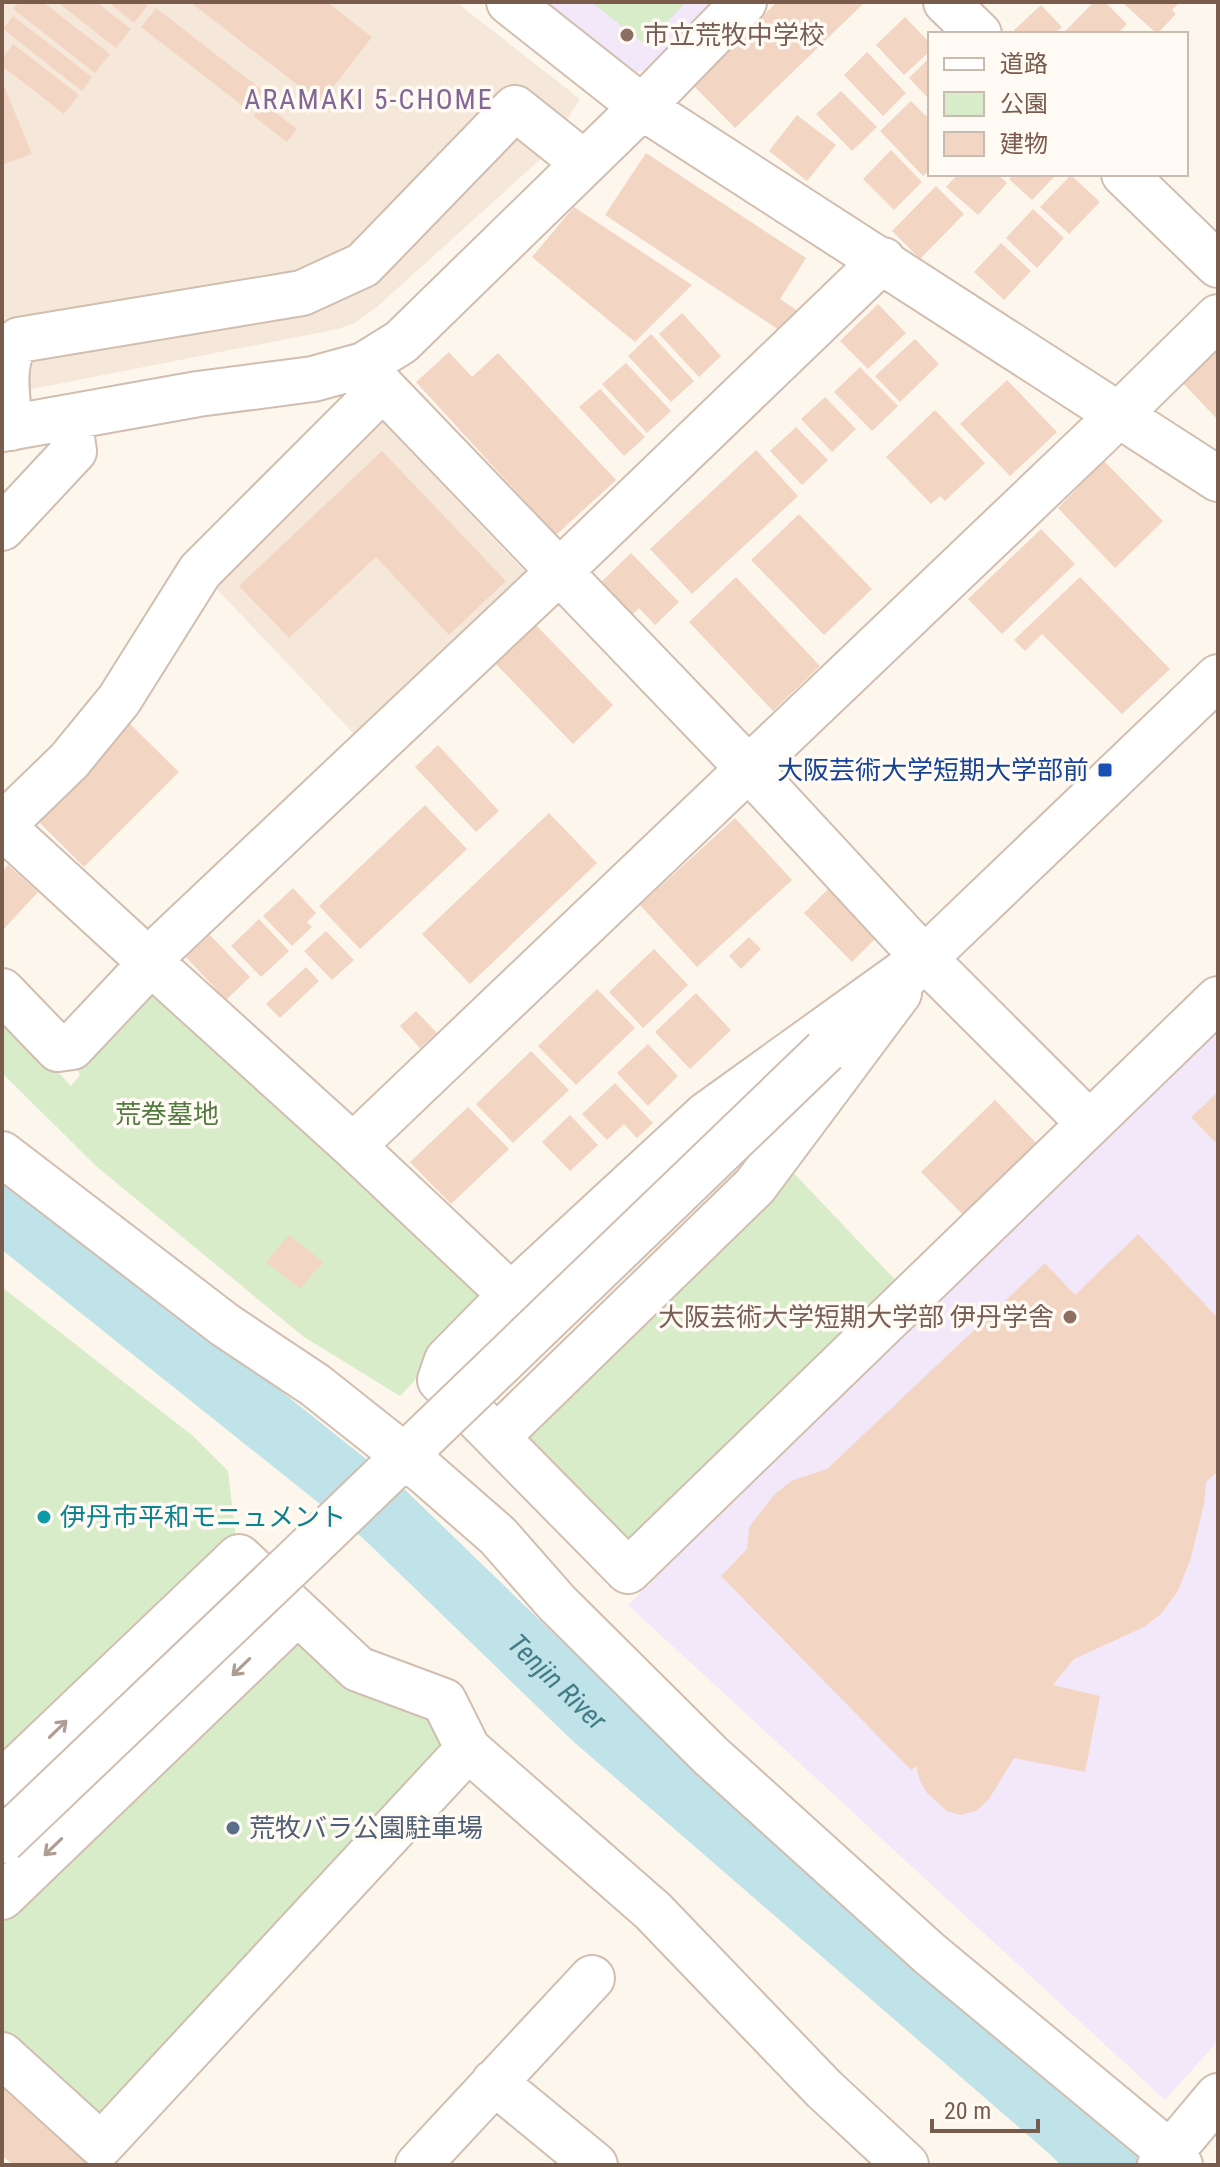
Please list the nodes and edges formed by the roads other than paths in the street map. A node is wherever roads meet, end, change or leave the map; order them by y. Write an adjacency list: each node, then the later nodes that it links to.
1 (509, 2): 5 (street)
2 (744, 2): 5 (street)
3 (946, 2): 4 (street)
4 (977, 32)
5 (642, 107): 6 (street); 8 (street)
6 (584, 163): 11 (street); 14 (street)
7 (1126, 176): 9 (street)
8 (883, 260): 12 (street); 17 (street)
9 (1218, 265)
10 (1218, 317): 12 (street)
11 (373, 376): 13 (street); 17 (street); 20 (street)
12 (1120, 413): 15 (street); 19 (street)
13 (69, 418): 14 (street); 16 (street)
14 (6, 428)
15 (1218, 479)
16 (2, 528)
17 (560, 571): 19 (street); 22 (street)
18 (1218, 677): 21 (street)
19 (748, 768): 21 (street); 26 (street)
20 (3, 826): 22 (street)
21 (924, 958): 25 (street); 28 (street); 29 (street); 30 (street, bridge)
22 (151, 963): 23 (street); 26 (street)
23 (2, 991)
24 (1218, 999): 25 (street)
25 (1089, 1123): 29 (street)
26 (353, 1146): 28 (street)
27 (2, 1154): 30 (street)
28 (511, 1295): 29 (street)
29 (497, 1437)
30 (404, 1455): 34 (street, bridge); 41 (street)
31 (297, 1613): 32 (street); 33 (street, one-way to 31); 35 (street, one-way to 35)
32 (468, 1749): 40 (street); 44 (street)
33 (2, 1783)
34 (2, 1841)
35 (2, 1897)
36 (592, 1978): 38 (street)
37 (2, 2055): 40 (street)
38 (494, 2082): 42 (street); 43 (street)
39 (1218, 2096): 41 (street)
40 (111, 2155)
41 (1172, 2155)
42 (418, 2165)
43 (595, 2165)
44 (906, 2165)

